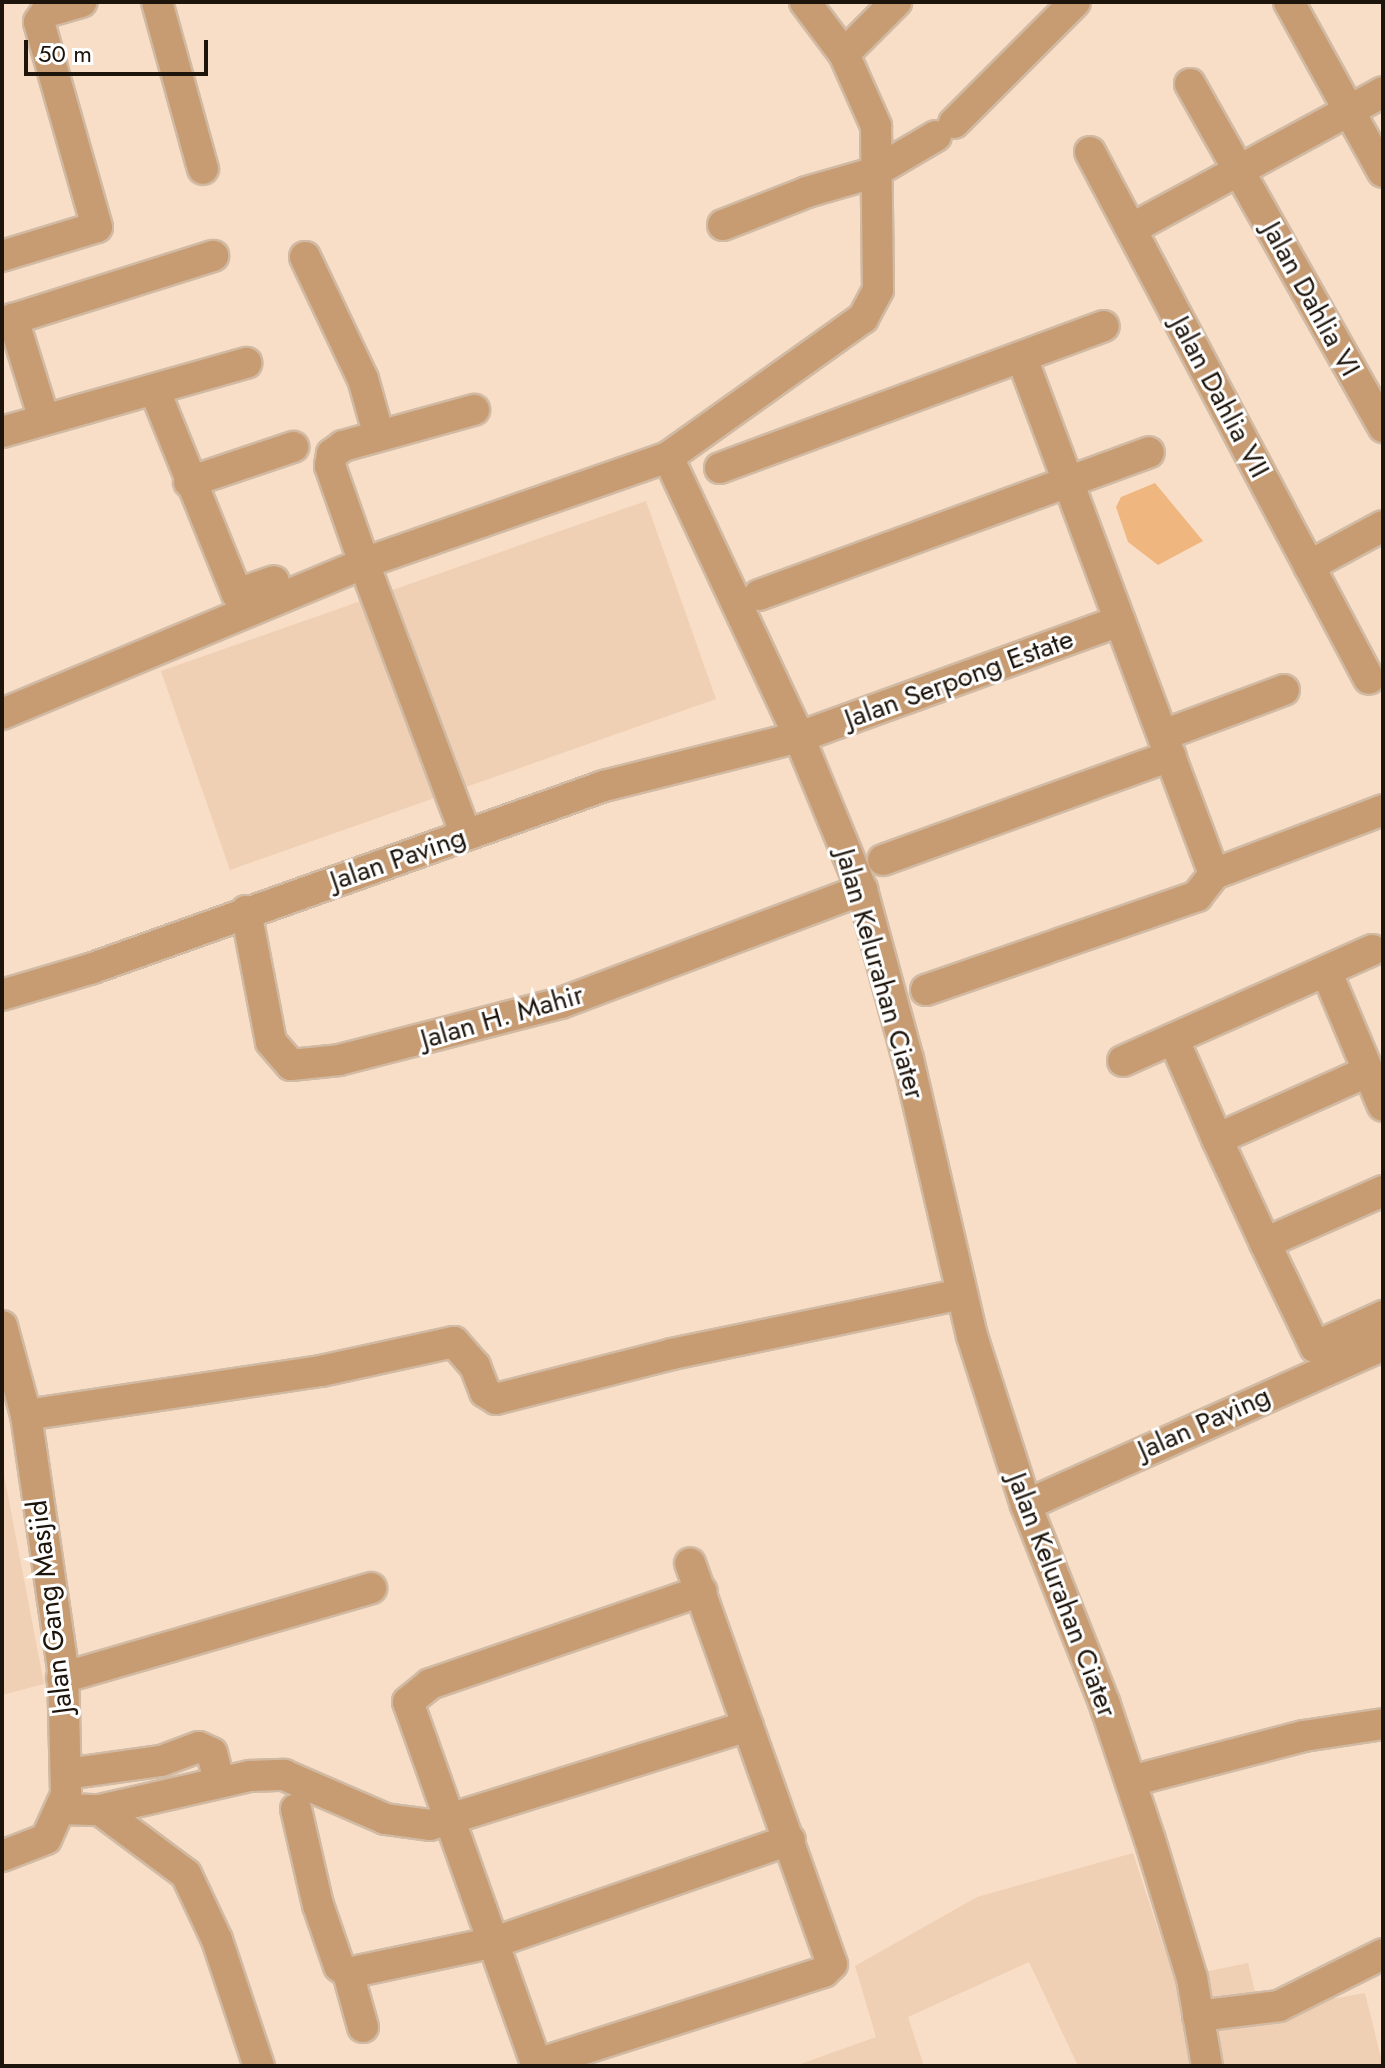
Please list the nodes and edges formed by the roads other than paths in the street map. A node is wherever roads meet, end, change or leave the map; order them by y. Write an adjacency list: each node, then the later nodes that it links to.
1 (82, 2): 7 (street)
2 (157, 2): 13 (street)
3 (805, 2): 8 (street)
4 (896, 2): 8 (street)
5 (1075, 2): 16 (street)
6 (1289, 2): 11 (street)
7 (45, 7): 19 (street)
8 (844, 54): 16 (street)
9 (1190, 84): 14 (street, Jalan Dahlia VI)
10 (1383, 92): 11 (street)
11 (1349, 110): 14 (street); 15 (street)
12 (1090, 152): 18 (street, Jalan Dahlia VII)
13 (203, 169)
14 (1239, 171): 18 (street); 28 (street, Jalan Dahlia VI)
15 (1383, 172)
16 (873, 173): 17 (street); 33 (street)
17 (723, 225)
18 (1131, 229): 39 (street, Jalan Dahlia VII)
19 (2, 256)
20 (213, 256): 27 (street)
21 (305, 257): 30 (street)
22 (1104, 326): 23 (street)
23 (1022, 358): 34 (street); 36 (street)
24 (246, 363): 25 (street)
25 (155, 391): 27 (street); 35 (street)
26 (474, 410): 30 (street)
27 (44, 419): 29 (street)
28 (1383, 427)
29 (2, 432)
30 (379, 436): 38 (street)
31 (293, 447): 35 (street)
32 (1149, 452): 36 (street)
33 (668, 457): 38 (street); 45 (street, Jalan Kelurahan Ciater)
34 (720, 468)
35 (189, 482): 38 (street)
36 (1068, 482): 40 (street); 41 (street)
37 (1383, 526): 39 (street)
38 (350, 561): 44 (street); 48 (street)
39 (1309, 566): 42 (street, Jalan Dahlia VII)
40 (759, 595)
41 (1120, 621): 45 (street, Jalan Serpong Estate); 46 (street)
42 (1369, 679)
43 (1284, 690): 46 (street)
44 (2, 714)
45 (799, 737): 48 (street, Jalan Paving); 51 (street, Jalan Kelurahan Ciater)
46 (1167, 746): 49 (street); 50 (street)
47 (1383, 810): 50 (street)
48 (466, 835): 52 (street, Jalan Paving)
49 (883, 860)
50 (1214, 874): 55 (street)
51 (862, 890): 52 (street, Jalan H. Mahir); 64 (street, Jalan Kelurahan Ciater)
52 (246, 911): 56 (street, Jalan Paving)
53 (1372, 950): 54 (street)
54 (1327, 973): 57 (street); 59 (street)
55 (926, 990)
56 (2, 995)
57 (1174, 1040): 58 (street); 61 (street)
58 (1123, 1061)
59 (1367, 1072): 60 (street); 61 (street)
60 (1383, 1106)
61 (1217, 1139): 63 (street)
62 (1383, 1191): 63 (street)
63 (1265, 1243): 65 (street)
64 (961, 1294): 68 (street); 69 (street, Jalan Kelurahan Ciater)
65 (1383, 1316)
66 (2, 1326): 68 (street, Jalan Gang Masjid)
67 (1383, 1345): 69 (street, Jalan Paving)
68 (26, 1415): 71 (street, Jalan Gang Masjid)
69 (1026, 1505): 76 (street, Jalan Kelurahan Ciater)
70 (371, 1588): 71 (street)
71 (62, 1678): 75 (street, Jalan Gang Masjid)
72 (1383, 1724): 76 (street)
73 (748, 1726): 80 (street); 80 (street); 81 (street)
74 (216, 1769): 75 (street)
75 (66, 1774): 77 (street, Jalan Gang Masjid)
76 (1131, 1781): 86 (street, Jalan Kelurahan Ciater)
77 (62, 1809): 79 (street); 82 (street, Jalan Gang Masjid)
78 (296, 1809): 85 (street)
79 (100, 1810): 80 (street); 89 (street)
80 (449, 1818): 83 (street)
81 (790, 1840): 83 (street); 88 (street)
82 (2, 1856)
83 (495, 1942): 85 (street); 88 (street)
84 (1383, 1954): 86 (street)
85 (348, 1973): 87 (street)
86 (1198, 2016): 90 (street, Jalan Kelurahan Ciater)
87 (363, 2027)
88 (537, 2065)
89 (259, 2066)
90 (1207, 2066)

